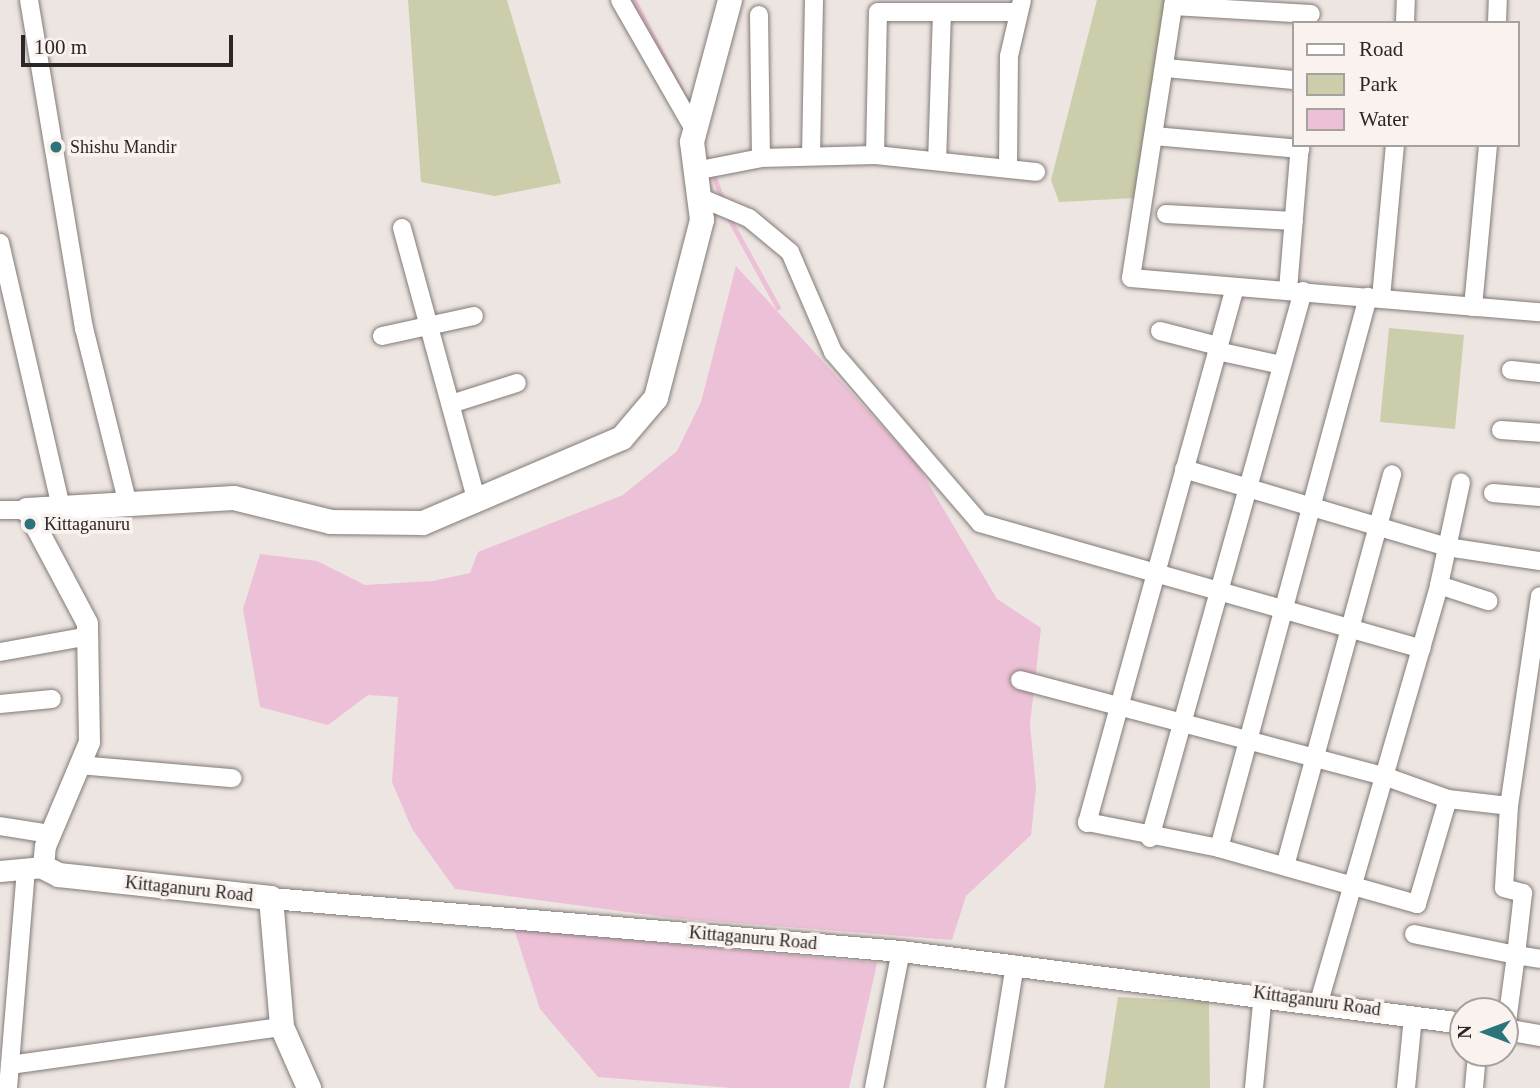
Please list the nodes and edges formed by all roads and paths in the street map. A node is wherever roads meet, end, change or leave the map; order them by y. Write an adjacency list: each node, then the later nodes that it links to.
1 (29, 0): 59 (street)
2 (620, 0): 16 (street)
3 (730, 0): 16 (main road)
4 (814, 0): 23 (street)
5 (1406, 0): 12 (street)
6 (1498, 0): 13 (street)
7 (1174, 3): 10 (street); 14 (street)
8 (1019, 6): 9 (street); 26 (street)
9 (942, 12): 22 (street); 25 (street)
10 (1311, 12)
11 (759, 15): 24 (street)
12 (1405, 21)
13 (1497, 21)
14 (1166, 68): 15 (street); 17 (street)
15 (1292, 80)
16 (695, 131): 27 (main road)
17 (1154, 136): 18 (street); 34 (street)
18 (1292, 146)
19 (1300, 147): 31 (street)
20 (1395, 147): 36 (street)
21 (1488, 147): 37 (street)
22 (875, 155): 23 (street); 25 (street)
23 (811, 156): 24 (street)
24 (761, 158): 27 (street)
25 (937, 159): 26 (street)
26 (1008, 169): 28 (street)
27 (695, 171): 29 (main road)
28 (1035, 172)
29 (699, 197): 58 (main road); 67 (street)
30 (1167, 214): 31 (street)
31 (1294, 221): 35 (street)
32 (402, 228): 41 (street)
33 (0, 243): 40 (street)
34 (1235, 287): 35 (street); 44 (street)
35 (1295, 291): 36 (street); 45 (street)
36 (1375, 298): 37 (street); 60 (street)
37 (1473, 307): 38 (street)
38 (1540, 312)
39 (474, 316): 41 (street)
40 (8, 326): 61 (street)
41 (429, 326): 43 (street); 49 (street)
42 (1160, 331): 44 (street)
43 (382, 336)
44 (1217, 348): 45 (street); 52 (street)
45 (1282, 365): 55 (street)
46 (1511, 370): 47 (street)
47 (1540, 373)
48 (517, 383): 49 (street)
49 (451, 404): 58 (street)
50 (1501, 430): 51 (street)
51 (1540, 433)
52 (1184, 469): 55 (street); 67 (street)
53 (1392, 474): 64 (street)
54 (1461, 482): 65 (street)
55 (1248, 487): 60 (street); 69 (street)
56 (1493, 493): 57 (street)
57 (1540, 497)
58 (477, 502): 59 (main road)
59 (128, 504): 61 (main road)
60 (1311, 507): 64 (street); 72 (street)
61 (61, 508): 63 (main road)
62 (0, 510): 63 (street)
63 (27, 510): 74 (street)
64 (1378, 523): 65 (street); 73 (street)
65 (1447, 547): 66 (street); 68 (street)
66 (1540, 561)
67 (1154, 576): 69 (street); 80 (street)
68 (1439, 585): 71 (street); 75 (street)
69 (1218, 593): 72 (street); 81 (street)
70 (1540, 596): 88 (street)
71 (1488, 601)
72 (1280, 610): 73 (street); 82 (street)
73 (1348, 629): 75 (street); 83 (street)
74 (89, 636): 76 (street); 84 (street)
75 (1421, 649): 85 (street)
76 (0, 652)
77 (1020, 680): 80 (street)
78 (52, 699): 79 (street)
79 (0, 704)
80 (1119, 704): 81 (street); 91 (street)
81 (1183, 721): 82 (street); 91 (street)
82 (1248, 739): 83 (street); 92 (street)
83 (1315, 757): 85 (street); 93 (street)
84 (79, 765): 86 (street); 90 (street)
85 (1384, 776): 87 (street); 96 (street)
86 (232, 778)
87 (1448, 799): 88 (street); 96 (street)
88 (1509, 806): 100 (street)
89 (0, 826): 90 (street)
90 (50, 834): 94 (street)
91 (1150, 838): 92 (street)
92 (1219, 848): 93 (street)
93 (1286, 866): 96 (street)
94 (34, 868): 95 (street); 97 (main road, Kittaganuru Road); 111 (street)
95 (0, 872)
96 (1354, 884): 105 (street)
97 (271, 898): 99 (street, Kittaganuru Road); 108 (main road)
98 (1414, 934): 100 (street)
99 (901, 951): 102 (street, Kittaganuru Road); 115 (street)
100 (1516, 955): 101 (street); 104 (street)
101 (1540, 959)
102 (1015, 965): 103 (street, Kittaganuru Road); 116 (street)
103 (1263, 993): 105 (street, Kittaganuru Road); 117 (street)
104 (1510, 997)
105 (1319, 1002): 106 (street, Kittaganuru Road)
106 (1413, 1016): 107 (street, Kittaganuru Road); 118 (street)
107 (1449, 1021)
108 (282, 1027): 111 (street); 114 (main road)
109 (1519, 1031): 110 (street)
110 (1540, 1035)
111 (10, 1065): 113 (street)
112 (1476, 1067): 119 (street)
113 (8, 1088)
114 (309, 1088)
115 (874, 1088)
116 (995, 1088)
117 (1254, 1088)
118 (1406, 1088)
119 (1474, 1088)

